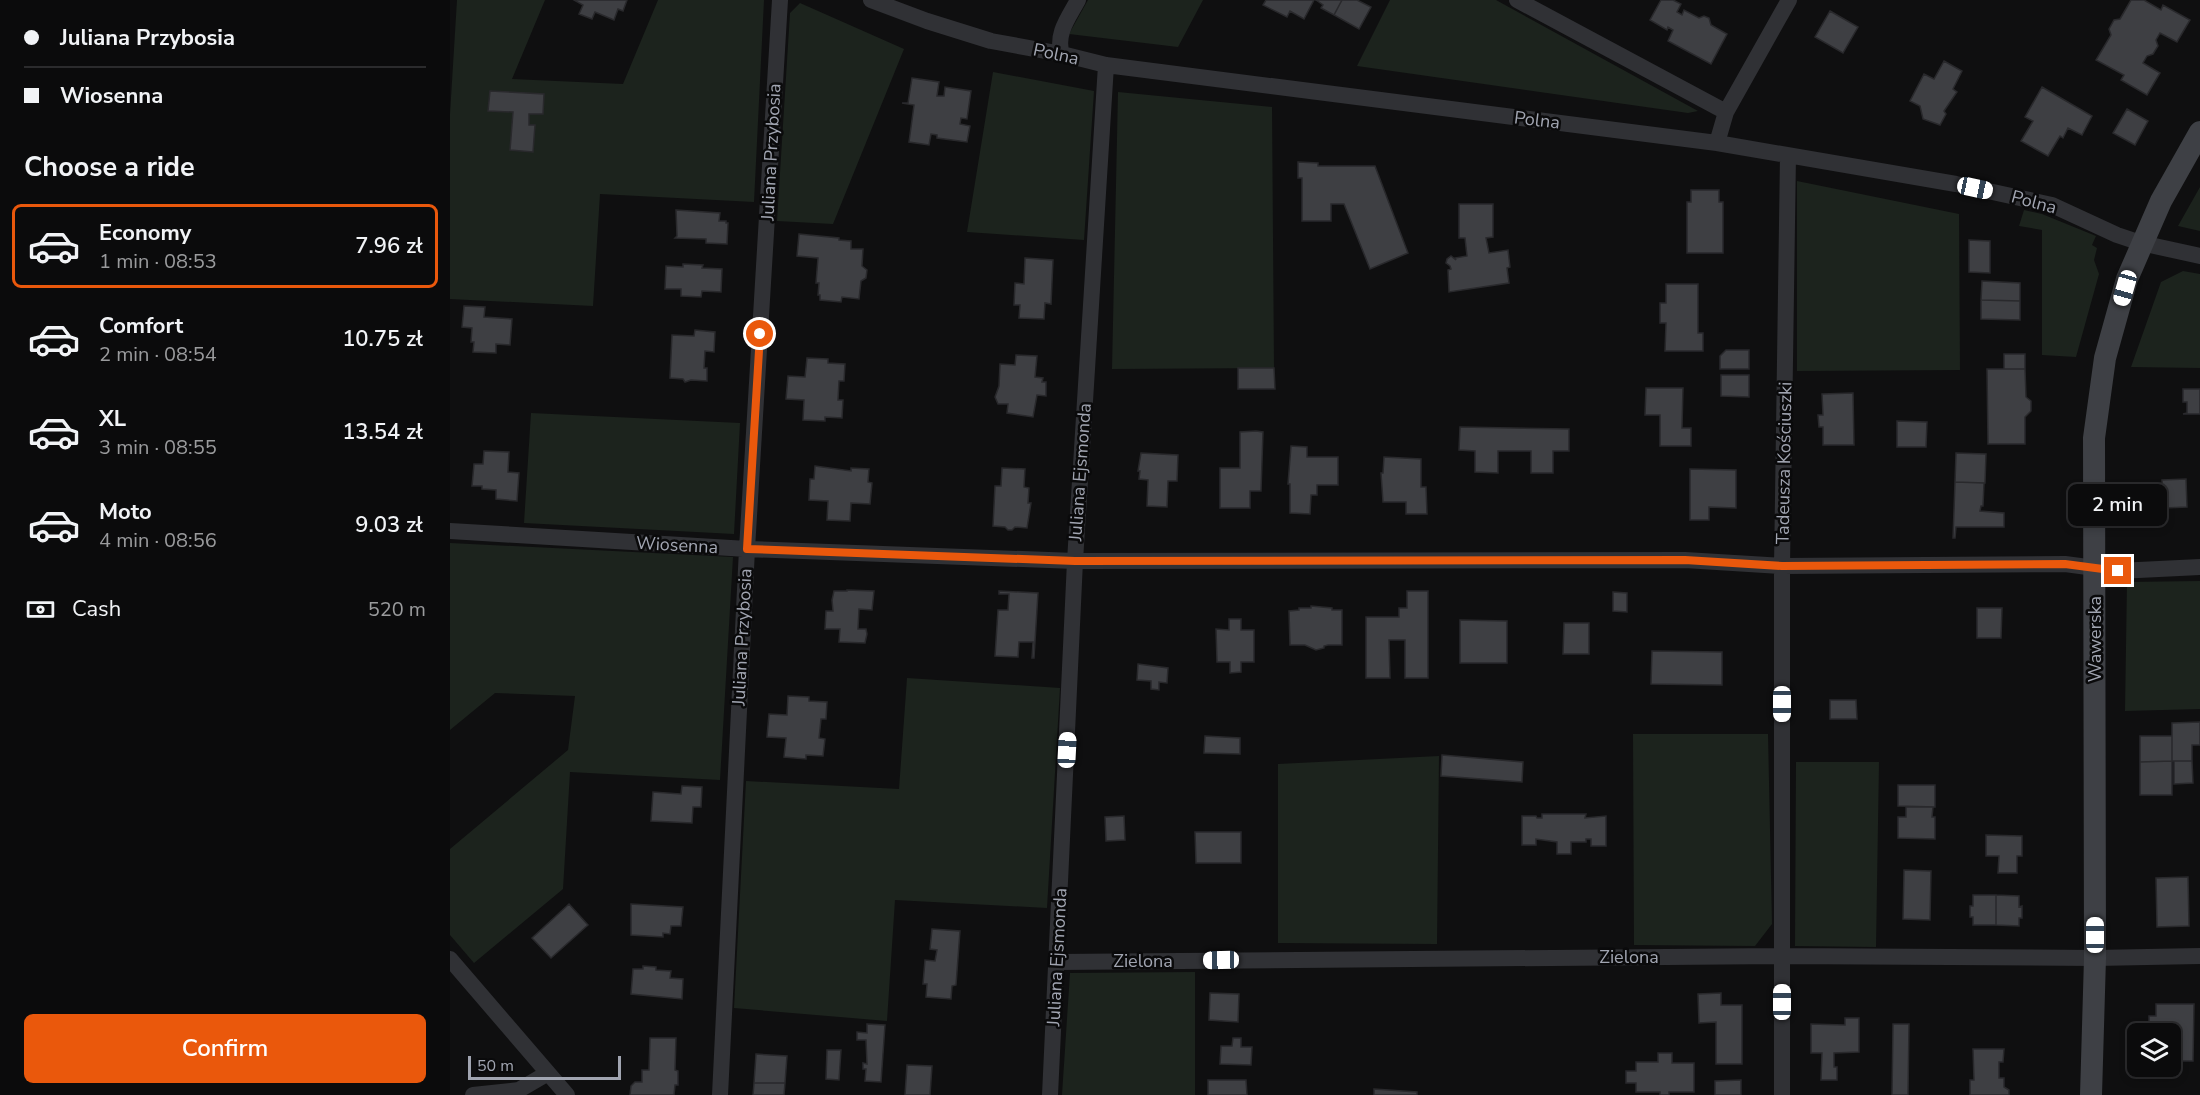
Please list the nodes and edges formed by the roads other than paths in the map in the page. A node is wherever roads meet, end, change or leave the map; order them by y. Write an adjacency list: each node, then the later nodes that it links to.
1 (780, 0): 15 (street, Juliana Przybosia)
2 (871, 0): 6 (street, Polna)
3 (1078, 0): 6 (street)
4 (1516, 0): 8 (street)
5 (1789, 0): 8 (street)
6 (1062, 54): 7 (street, Polna)
7 (1106, 65): 10 (street, Polna); 16 (street, Juliana Ejsmonda)
8 (1726, 112): 10 (street)
9 (2200, 132): 12 (street, Wawerska)
10 (1717, 143): 11 (street, Polna)
11 (1788, 155): 12 (street, Polna); 17 (street, Tadeusza Kościuszki)
12 (2141, 243): 13 (street, Polna); 18 (street, Wawerska)
13 (2200, 256)
14 (450, 531): 15 (street, Wiosenna)
15 (747, 549): 16 (street, Wiosenna); 28 (street, Juliana Przybosia)
16 (1075, 561): 17 (street, Wiosenna); 24 (street, Juliana Ejsmonda)
17 (1782, 566): 18 (street, Wiosenna); 20 (street, Tadeusza Kościuszki)
18 (2095, 567): 19 (street, Wiosenna); 22 (street, Wawerska)
19 (2200, 567)
20 (1782, 956): 22 (street, Zielona); 24 (street, Zielona); 30 (street, Tadeusza Kościuszki)
21 (2200, 956): 22 (street, Zielona)
22 (2095, 958): 31 (street, Wawerska)
23 (450, 959): 25 (street)
24 (1058, 962): 29 (street, Juliana Ejsmonda)
25 (548, 1073): 26 (street); 27 (street)
26 (473, 1095)
27 (567, 1095)
28 (720, 1095)
29 (1050, 1095)
30 (1782, 1095)
31 (2091, 1095)

